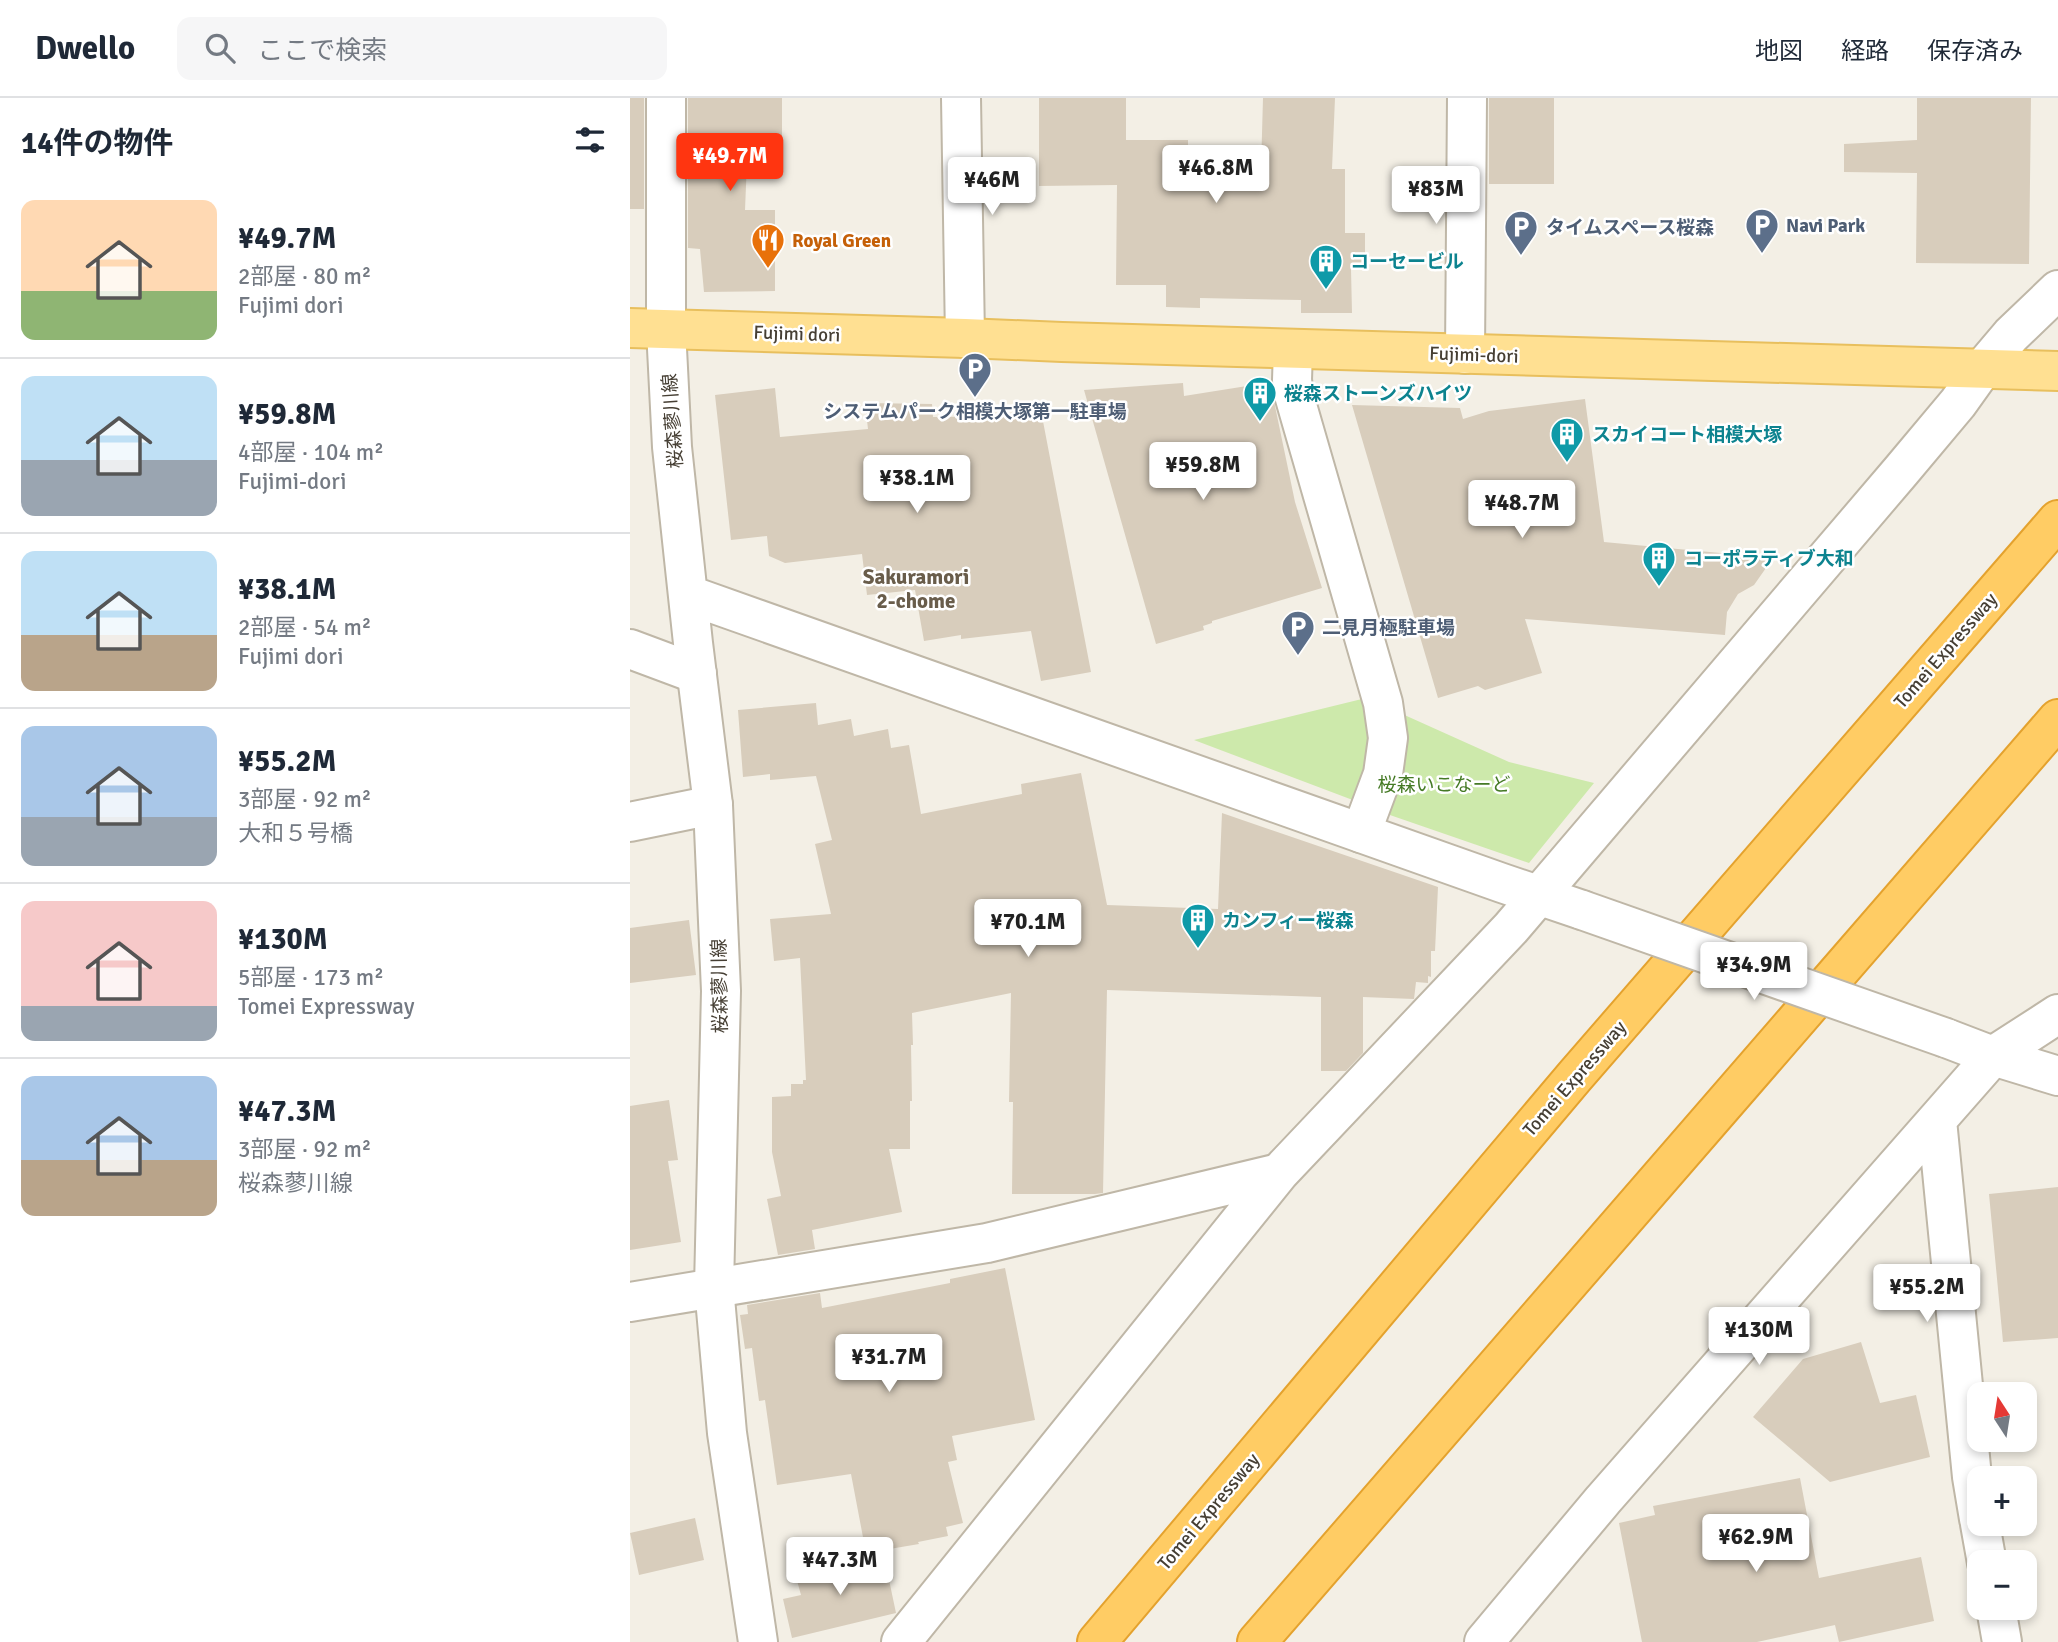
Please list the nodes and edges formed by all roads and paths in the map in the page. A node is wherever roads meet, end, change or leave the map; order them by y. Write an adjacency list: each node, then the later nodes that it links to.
1 (666, 98): 5 (street, 桜森蓼川線)
2 (961, 98): 6 (street)
3 (1467, 98): 8 (street)
4 (2058, 290): 9 (street)
5 (648, 328): 6 (main road, Fujimi dori); 12 (street, 桜森蓼川線)
6 (965, 338): 7 (main road, Fujimi-dori)
7 (1293, 348): 8 (main road, Fujimi-dori); 18 (street)
8 (1465, 354): 9 (main road, Fujimi-dori)
9 (1983, 368): 10 (main road, Fujimi-dori); 19 (street)
10 (2041, 370)
11 (2058, 520): 31 (highway, Tomei Expressway)
12 (689, 595): 14 (street, 桜森蓼川線); 18 (street)
13 (630, 649): 14 (street)
14 (697, 674): 16 (street, 桜森蓼川線)
15 (2058, 719): 32 (highway)
16 (713, 805): 17 (street); 25 (street, 桜森蓼川線)
17 (630, 822)
18 (1361, 833): 19 (street)
19 (1540, 895): 21 (street, bridge); 24 (street)
20 (2058, 1014): 21 (street)
21 (1993, 1056): 22 (street); 23 (street)
22 (2058, 1076)
23 (1937, 1120): 27 (street); 33 (street)
24 (1279, 1173): 25 (street); 30 (street)
25 (714, 1287): 26 (street); 29 (street, 桜森蓼川線)
26 (630, 1302)
27 (1971, 1466)
28 (1998, 1620): 34 (street)
29 (758, 1642)
30 (901, 1642)
31 (1097, 1642)
32 (1257, 1642)
33 (1484, 1642)
34 (2002, 1642)

